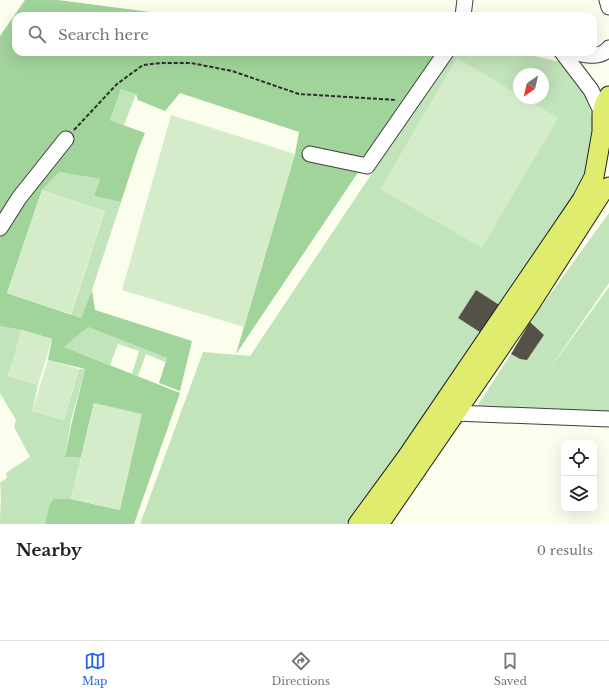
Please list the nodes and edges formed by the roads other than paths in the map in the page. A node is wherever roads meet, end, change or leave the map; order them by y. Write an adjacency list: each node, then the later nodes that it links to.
1 (465, 0): 4 (street)
2 (608, 0): 3 (street)
3 (609, 7)
4 (464, 12)
5 (609, 48): 6 (street)
6 (597, 55)
7 (443, 56): 12 (street)
8 (565, 56): 9 (street)
9 (606, 104): 10 (main road)
10 (606, 138): 17 (main road)
11 (66, 139): 14 (street)
12 (310, 154)
13 (609, 187): 15 (main road)
14 (0, 228)
15 (455, 414): 16 (street); 18 (main road)
16 (609, 419)
17 (358, 524)
18 (380, 524)

